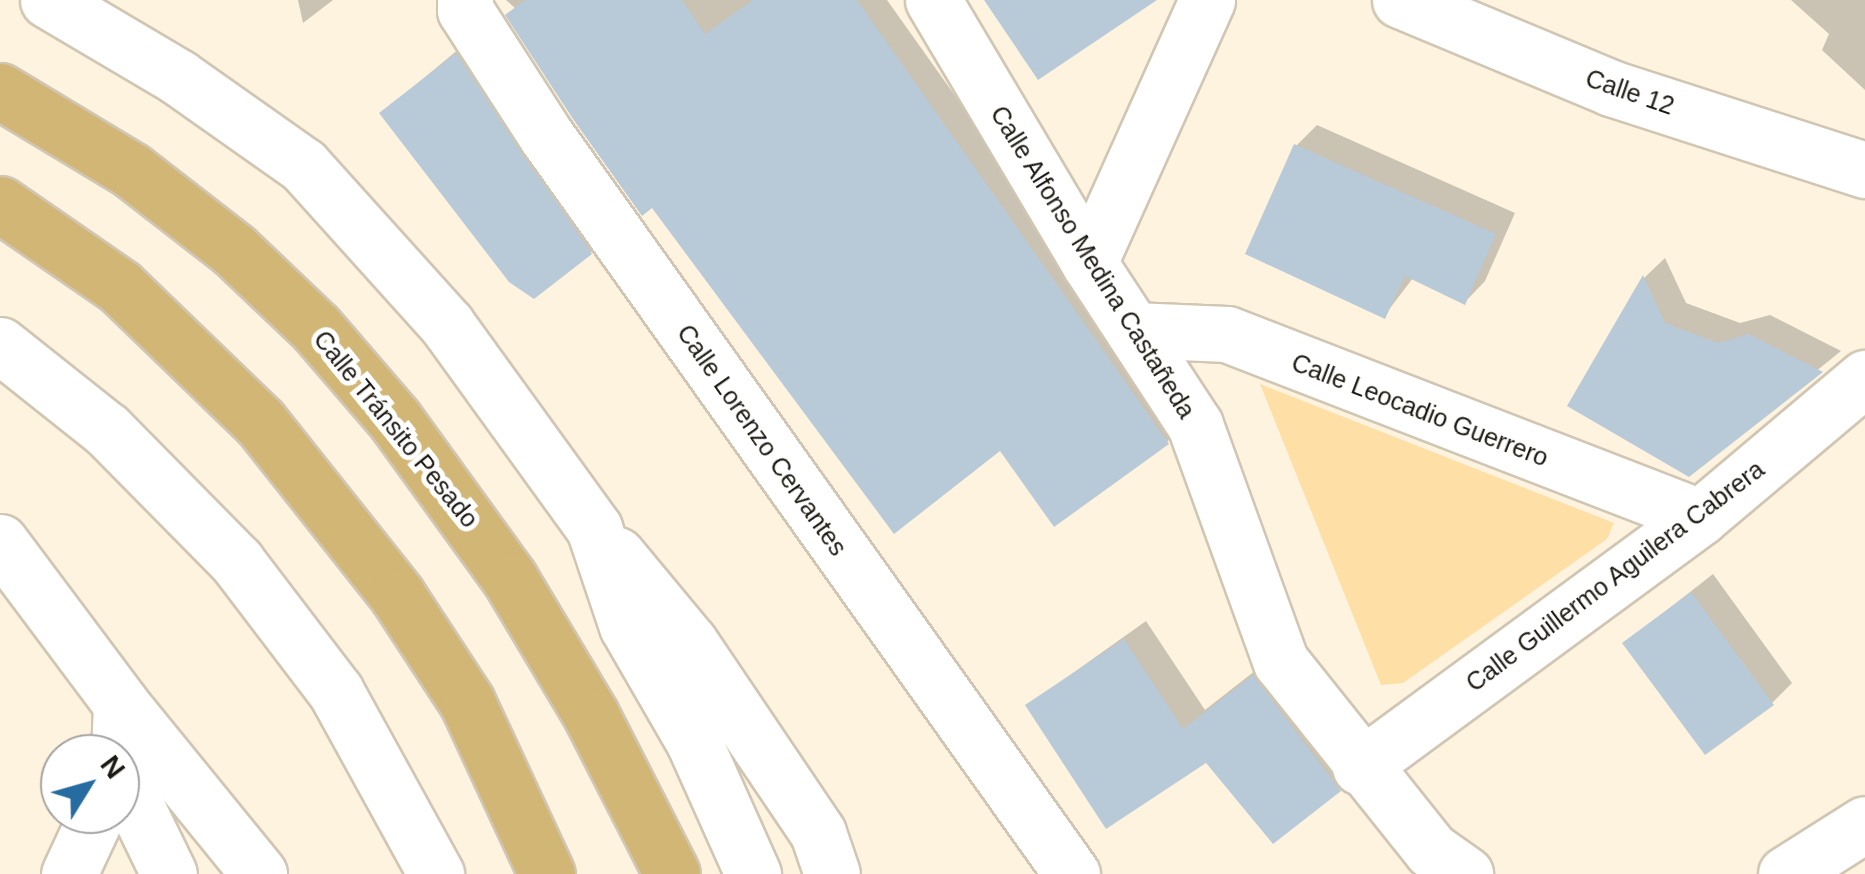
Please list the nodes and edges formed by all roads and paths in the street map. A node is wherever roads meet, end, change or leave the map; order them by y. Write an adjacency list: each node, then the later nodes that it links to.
1 (48, 0): 14 (street)
2 (466, 0): 30 (street, Calle Lorenzo Cervantes)
3 (933, 0): 9 (street, Calle Alfonso Medina Castañeda)
4 (1207, 0): 9 (street)
5 (1400, 0): 7 (street, Calle 12)
6 (0, 91): 27 (main road, Calle Tránsito Pesado)
7 (1865, 170)
8 (0, 204): 26 (main road)
9 (1089, 263): 10 (street, Calle Alfonso Medina Castañeda)
10 (1133, 330): 13 (street, Calle Leocadio Guerrero); 17 (street, Calle Alfonso Medina Castañeda)
11 (0, 345): 25 (street)
12 (1865, 378): 13 (street, Calle Guillermo Aguilera Cabrera)
13 (1700, 517): 17 (street, Calle Guillermo Aguilera Cabrera)
14 (594, 528): 28 (street); 29 (street)
15 (0, 542): 16 (street)
16 (120, 729): 24 (street)
17 (1360, 767): 21 (street, Calle Alfonso Medina Castañeda)
18 (140, 814): 23 (street)
19 (1865, 824): 31 (street)
20 (87, 834): 22 (street)
21 (1433, 866)
22 (68, 874)
23 (169, 874)
24 (259, 874)
25 (436, 874)
26 (546, 874)
27 (672, 874)
28 (753, 874)
29 (832, 874)
30 (1072, 874)
31 (1786, 874)

